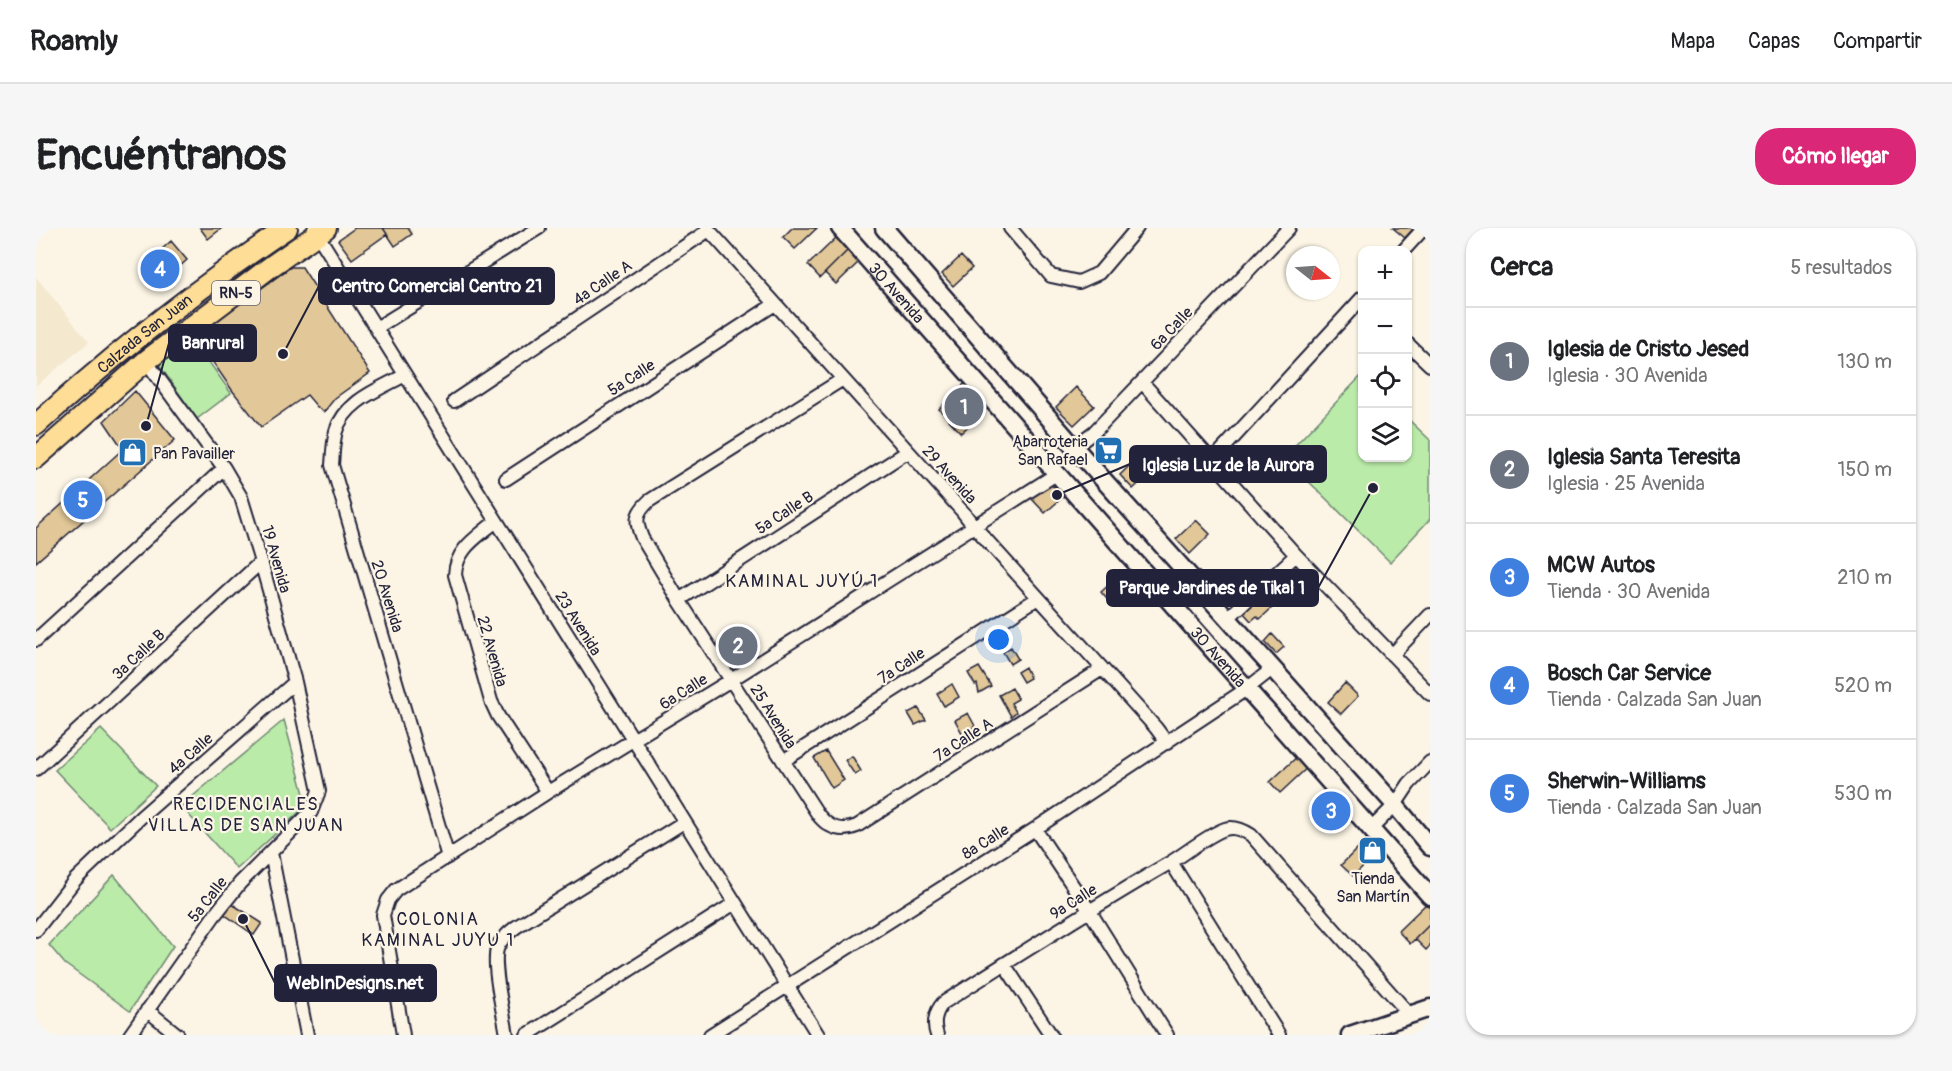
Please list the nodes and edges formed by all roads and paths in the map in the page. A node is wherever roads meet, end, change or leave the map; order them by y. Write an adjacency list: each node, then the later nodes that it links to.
1 (287, 228): 22 (main road, Calzada San Juan / RN-5)
2 (538, 228): 14 (street)
3 (840, 228): 28 (street, 30 Avenida)
4 (884, 228): 23 (street, 30 Avenida)
5 (1010, 228): 6 (street)
6 (1137, 228)
7 (1289, 228): 20 (street, 6a Calle)
8 (1424, 228): 11 (street)
9 (708, 229): 13 (street, 29 Avenida); 21 (street, 4a Calle A)
10 (319, 230): 14 (street, 23 Avenida); 16 (main road, Calzada San Juan / RN-5)
11 (1408, 246)
12 (1361, 300): 26 (street)
13 (775, 304): 19 (street, 29 Avenida); 29 (street, 5a Calle)
14 (376, 328): 18 (street, 23 Avenida)
15 (1412, 349): 17 (street)
16 (147, 361): 25 (main road, Calzada San Juan / RN-5); 27 (street, 19 Avenida)
17 (1430, 365)
18 (405, 375): 30 (street, 23 Avenida); 60 (street, 20 Avenida)
19 (843, 379): 24 (street, 29 Avenida); 35 (street, 25 Avenida)
20 (1142, 382): 23 (street, 6a Calle); 26 (street)
21 (454, 401)
22 (36, 425)
23 (1074, 447): 37 (street, 30 Avenida)
24 (908, 452): 31 (street, 29 Avenida); 35 (street, 5a Calle B)
25 (36, 458)
26 (1212, 461): 32 (street)
27 (224, 468): 33 (street, 19 Avenida); 38 (street)
28 (1058, 473): 31 (street, 6a Calle); 44 (street, 30 Avenida)
29 (506, 479)
30 (496, 520): 46 (street, 23 Avenida); 52 (street, 22 Avenida)
31 (973, 525): 34 (street, 29 Avenida); 42 (street, 6a Calle)
32 (1296, 555): 37 (street); 39 (street)
33 (261, 562): 43 (street, 19 Avenida); 50 (street, 3a Calle B)
34 (1038, 598): 40 (street, 29 Avenida); 48 (street, 7a Calle)
35 (679, 600): 42 (street, 25 Avenida)
36 (1430, 615): 39 (street)
37 (1228, 618): 41 (street, 30 Avenida)
38 (36, 640)
39 (1392, 654): 45 (street)
40 (1102, 669): 47 (street, 29 Avenida); 55 (street, 7a Calle A)
41 (1272, 669): 44 (street, 8a Calle); 53 (street, 30 Avenida)
42 (731, 680): 46 (street, 6a Calle); 48 (street, 25 Avenida)
43 (295, 682): 51 (street, 19 Avenida); 65 (street, 4a Calle)
44 (1248, 688): 47 (street, 8a Calle); 57 (street, 30 Avenida)
45 (1430, 694)
46 (633, 741): 52 (street, 6a Calle); 54 (street, 23 Avenida)
47 (1167, 743): 56 (street, 8a Calle)
48 (783, 761): 55 (street, 25 Avenida)
49 (1430, 762): 53 (street)
50 (36, 769)
51 (319, 791): 59 (street, 5a Calle)
52 (548, 792): 60 (street, 6a Calle)
53 (1395, 805): 57 (street); 58 (street, 30 Avenida)
54 (684, 822): 63 (street, 23 Avenida); 75 (street)
55 (840, 829)
56 (1035, 829): 64 (street); 67 (street, 8a Calle)
57 (1371, 829): 62 (street, 30 Avenida)
58 (1430, 846)
59 (271, 853): 69 (street, 5a Calle); 73 (street)
60 (448, 857): 74 (street, 6a Calle)
61 (1172, 862): 64 (street, 9a Calle); 70 (street, 9a Calle); 82 (street)
62 (1430, 896)
63 (735, 903): 67 (street, 23 Avenida); 76 (street)
64 (1089, 910): 66 (street, 9a Calle); 81 (street)
65 (36, 930)
66 (1004, 964): 79 (street, 9a Calle); 80 (street)
67 (787, 986): 77 (street, 8a Calle); 78 (street, 23 Avenida)
68 (1430, 1008): 70 (street)
69 (147, 1010): 71 (street, 5a Calle); 72 (street)
70 (1410, 1015): 83 (street)
71 (130, 1035)
72 (178, 1035)
73 (307, 1035)
74 (403, 1035)
75 (507, 1035)
76 (527, 1035)
77 (711, 1035)
78 (818, 1035)
79 (937, 1035)
80 (1051, 1035)
81 (1167, 1035)
82 (1279, 1035)
83 (1350, 1035)

